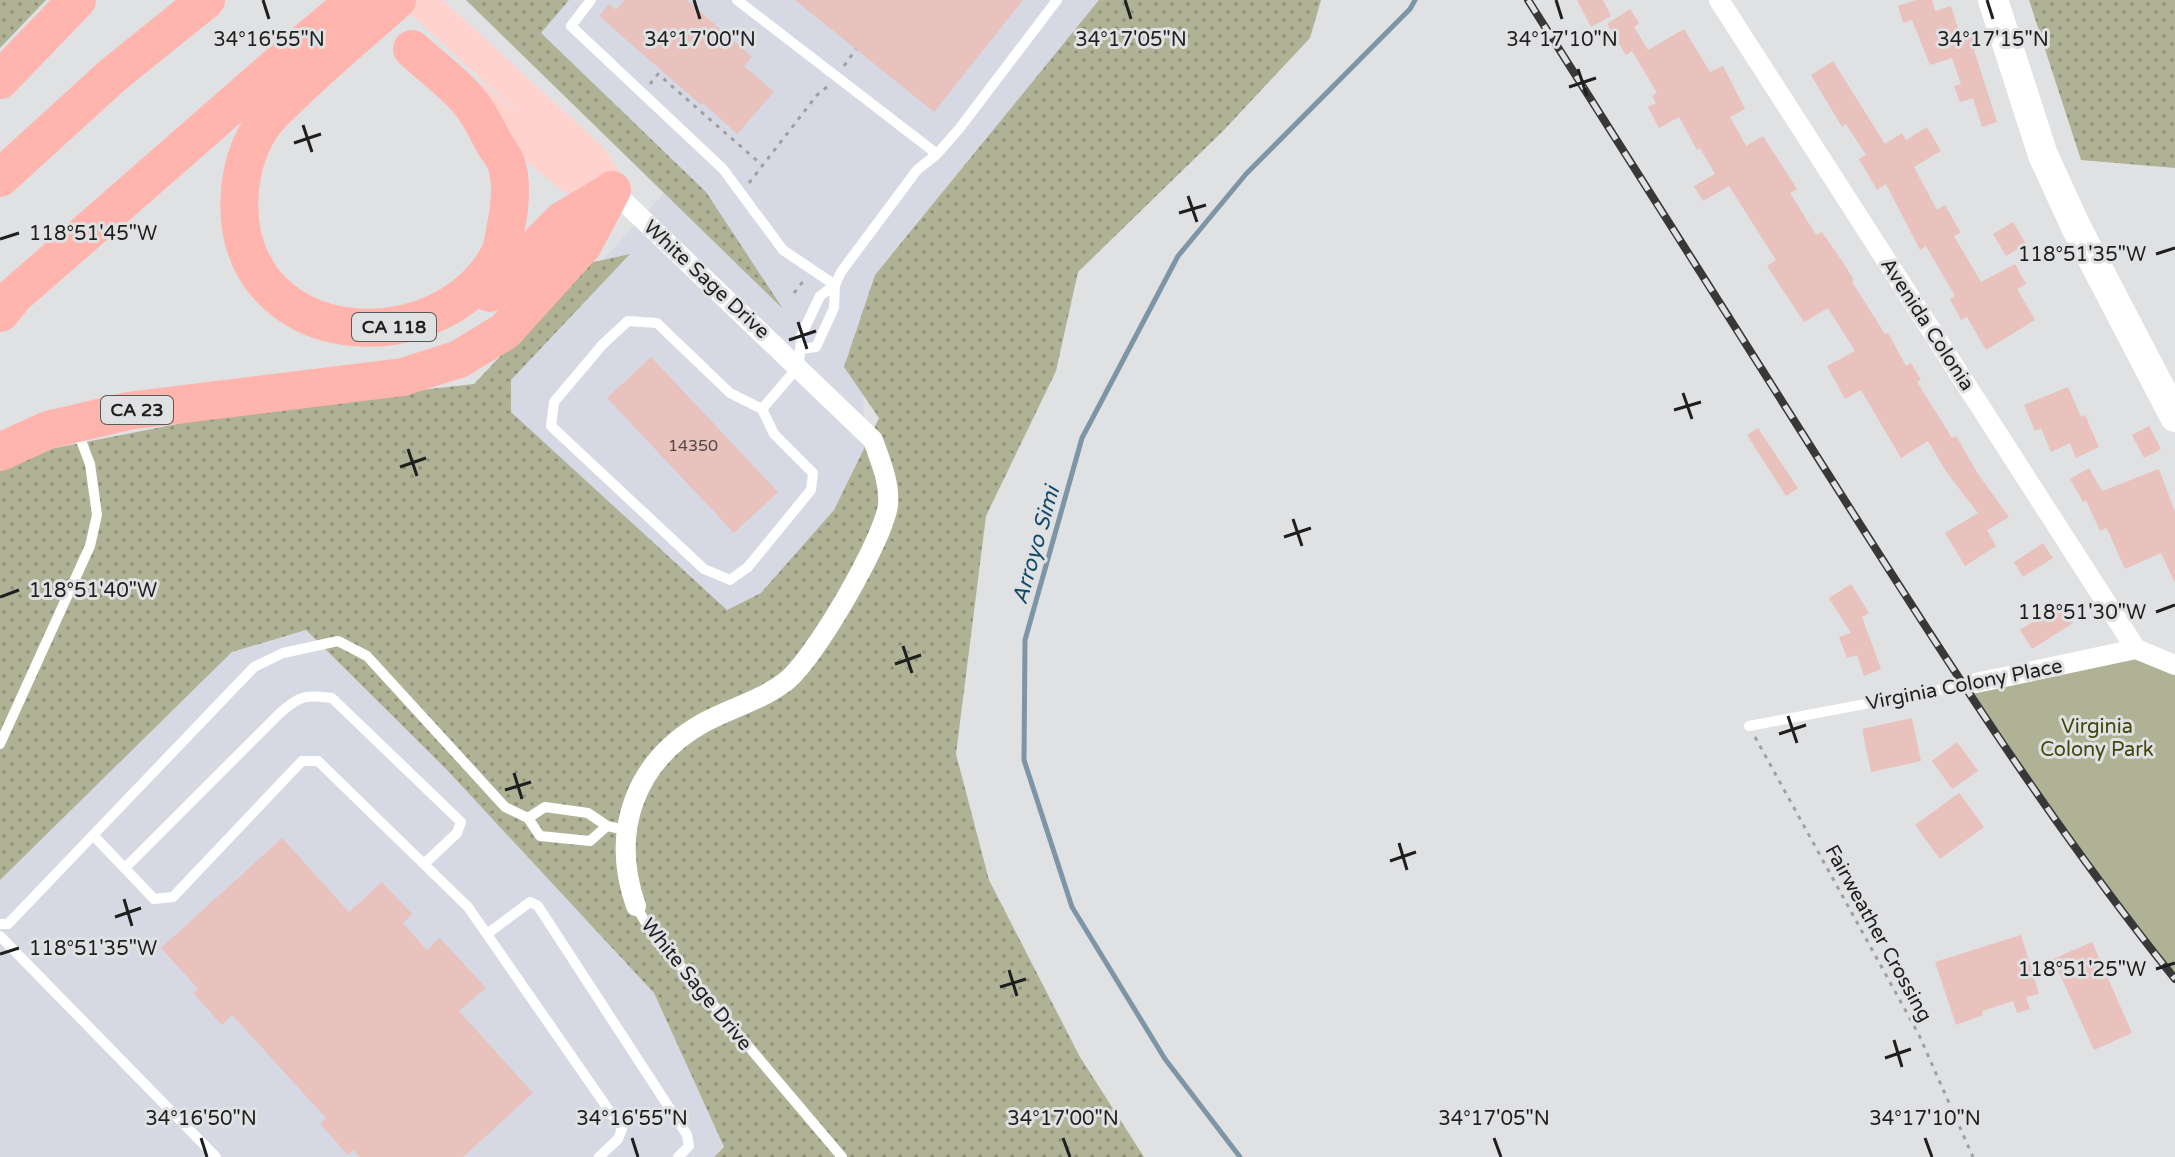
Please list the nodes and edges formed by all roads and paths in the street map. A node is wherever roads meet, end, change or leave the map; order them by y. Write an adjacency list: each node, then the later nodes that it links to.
1 (77, 0): 12 (highway)
2 (87, 0): 12 (highway)
3 (206, 0): 21 (highway)
4 (358, 0): 13 (main road, CA 118); 15 (highway)
5 (397, 0): 15 (highway, CA 118)
6 (419, 0): 23 (main road)
7 (591, 0): 18 (lane)
8 (737, 0): 16 (lane)
9 (1057, 0): 19 (lane)
10 (1719, 0): 34 (street, Avenida Colonia)
11 (1993, 0): 31 (street)
12 (46, 35): 17 (highway)
13 (412, 49): 23 (main road); 28 (highway, CA 118)
14 (856, 49): 16 (path)
15 (296, 69): 27 (highway); 28 (highway, CA 118)
16 (836, 77): 19 (lane); 20 (path)
17 (0, 80)
18 (643, 93): 20 (path); 24 (lane)
19 (937, 154): 25 (lane)
20 (762, 165): 22 (path)
21 (0, 178)
22 (749, 182)
23 (612, 190): 28 (highway); 29 (street, White Sage Drive); 32 (highway, CA 23)
24 (811, 271): 25 (lane); 26 (path)
25 (835, 285): 29 (lane); 29 (lane)
26 (794, 293)
27 (0, 313)
28 (430, 318)
29 (800, 358): 30 (lane); 40 (street, White Sage Drive)
30 (762, 409): 30 (lane)
31 (2175, 417)
32 (75, 424): 33 (highway, CA 23); 38 (lane)
33 (0, 452)
34 (2136, 649): 35 (street); 36 (street, Virginia Colony Place)
35 (2175, 665)
36 (1976, 683): 37 (lane, Virginia Colony Place)
37 (1749, 726): 52 (path, Fairweather Crossing)
38 (0, 744)
39 (528, 818): 40 (lane); 40 (lane); 41 (lane)
40 (617, 828): 44 (street, White Sage Drive)
41 (93, 835): 43 (lane); 45 (lane)
42 (424, 864): 43 (lane); 43 (lane); 46 (lane)
43 (125, 868)
44 (636, 906): 51 (lane, White Sage Drive)
45 (0, 924)
46 (487, 934): 49 (lane); 50 (lane)
47 (0, 936): 48 (lane)
48 (216, 1157)
49 (599, 1157)
50 (678, 1157)
51 (842, 1157)
52 (1973, 1157)

